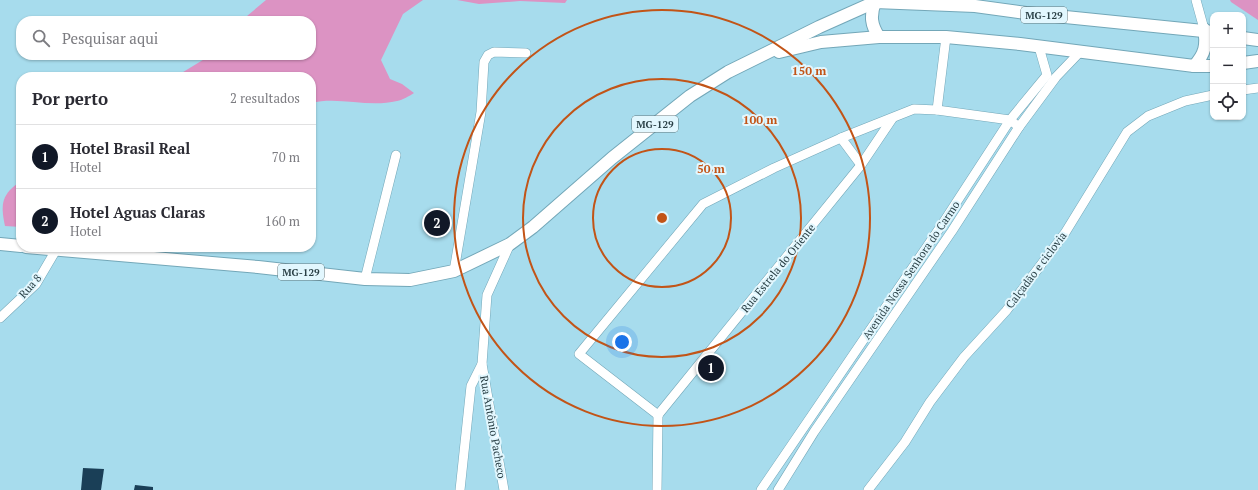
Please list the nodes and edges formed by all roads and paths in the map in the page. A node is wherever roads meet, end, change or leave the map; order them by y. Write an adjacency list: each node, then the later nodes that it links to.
1 (1196, 0): 3 (street)
2 (875, 1): 3 (main road, MG-129); 4 (main road); 11 (main road, MG-129)
3 (1208, 30): 14 (main road)
4 (879, 37): 5 (main road, MG-129); 11 (main road, MG-129)
5 (946, 37): 8 (main road, MG-129); 19 (street)
6 (1246, 38): 7 (main road)
7 (1258, 40)
8 (1040, 47): 10 (main road, MG-129); 21 (street, Avenida Nossa Senhora do Carmo)
9 (526, 53): 33 (street)
10 (1079, 53): 14 (main road, MG-129); 22 (street, Avenida Nossa Senhora do Carmo)
11 (763, 56): 29 (main road, MG-129)
12 (1258, 61): 13 (main road)
13 (1246, 63)
14 (1194, 66): 15 (main road, MG-129)
15 (1210, 66)
16 (1258, 88): 17 (street)
17 (1246, 90)
18 (1210, 96): 48 (street, Calçadão e ciclovia)
19 (937, 110): 20 (street); 21 (street)
20 (892, 119): 23 (street); 25 (street, Rua Estrela do Oriente)
21 (1010, 120): 22 (street); 26 (street, Avenida Nossa Senhora do Carmo)
22 (1019, 126): 27 (street, Avenida Nossa Senhora do Carmo)
23 (841, 138): 25 (street); 39 (street)
24 (396, 155): 34 (street)
25 (861, 165): 39 (street, Rua Estrela do Oriente)
26 (941, 226): 27 (street); 35 (street, Avenida Nossa Senhora do Carmo)
27 (952, 231): 36 (street, Avenida Nossa Senhora do Carmo)
28 (0, 244): 30 (main road)
29 (510, 244): 33 (main road, MG-129); 38 (street)
30 (16, 246)
31 (55, 252): 37 (street, Rua 8)
32 (80, 252): 34 (main road, MG-129)
33 (454, 271): 34 (main road, MG-129)
34 (365, 279)
35 (900, 285): 36 (street); 40 (street, Avenida Nossa Senhora do Carmo)
36 (910, 291): 41 (street, Avenida Nossa Senhora do Carmo)
37 (0, 318)
38 (482, 364): 44 (street); 45 (street, Rua Antônio Pacheco)
39 (658, 415): 46 (street)
40 (804, 427): 41 (street); 42 (street, Avenida Nossa Senhora do Carmo)
41 (814, 432): 43 (street, Avenida Nossa Senhora do Carmo)
42 (767, 481): 43 (street); 47 (street, Avenida Nossa Senhora do Carmo)
43 (781, 489)
44 (460, 490)
45 (504, 490)
46 (657, 490)
47 (761, 490)
48 (868, 490)

